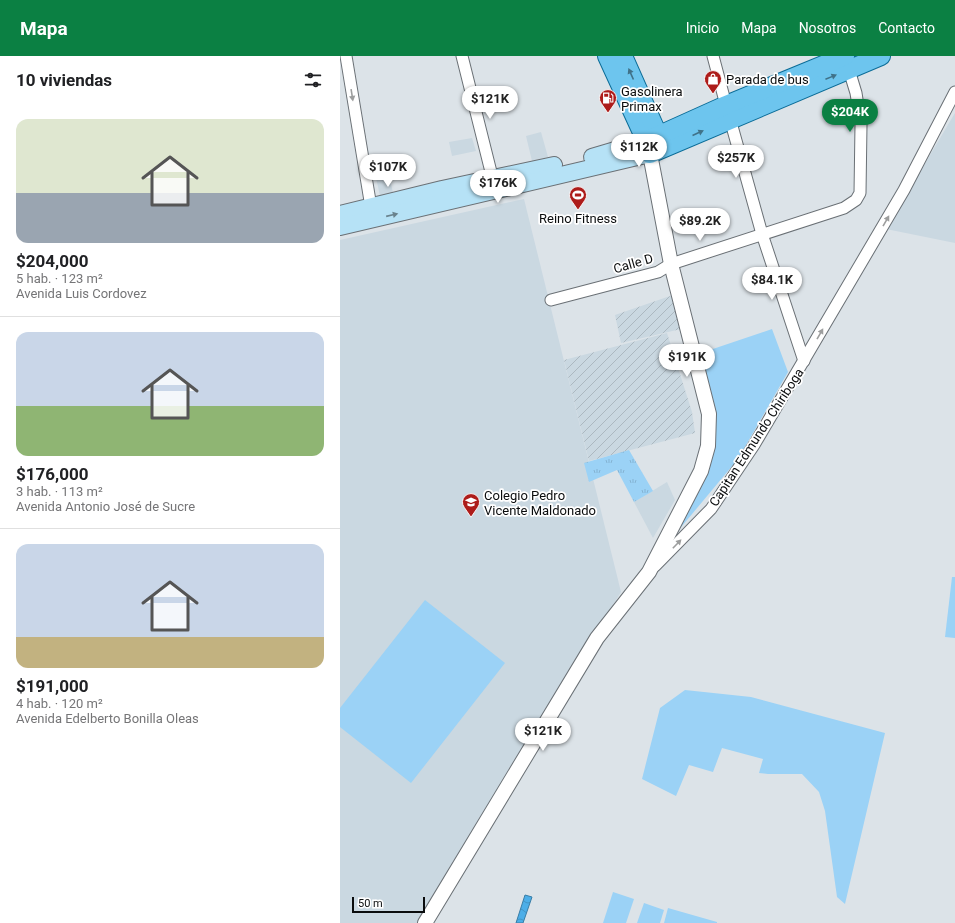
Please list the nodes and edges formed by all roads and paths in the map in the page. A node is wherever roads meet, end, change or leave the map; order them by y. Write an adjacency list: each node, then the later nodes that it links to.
1 (346, 56): 12 (street, one-way to 12)
2 (462, 56): 11 (street)
3 (607, 56): 10 (main road)
4 (623, 56): 10 (main road, one-way to 4)
5 (713, 56): 9 (street)
6 (881, 56): 7 (main road)
7 (847, 63): 9 (main road); 15 (street, Calle D)
8 (955, 92): 18 (street, Capitan Edmundo Chiriboga, one-way to 8)
9 (728, 112): 10 (main road); 15 (street)
10 (655, 144): 11 (main road); 16 (street)
11 (494, 185): 12 (main road)
12 (372, 213): 13 (main road); 14 (main road)
13 (340, 214)
14 (340, 227)
15 (762, 234): 16 (street, Calle D); 18 (street)
16 (671, 264): 17 (street, Calle D); 19 (street)
17 (551, 300)
18 (804, 361): 19 (street, Capitan Edmundo Chiriboga, one-way to 18)
19 (649, 572): 20 (street, Capitan Edmundo Chiriboga)
20 (425, 923)

